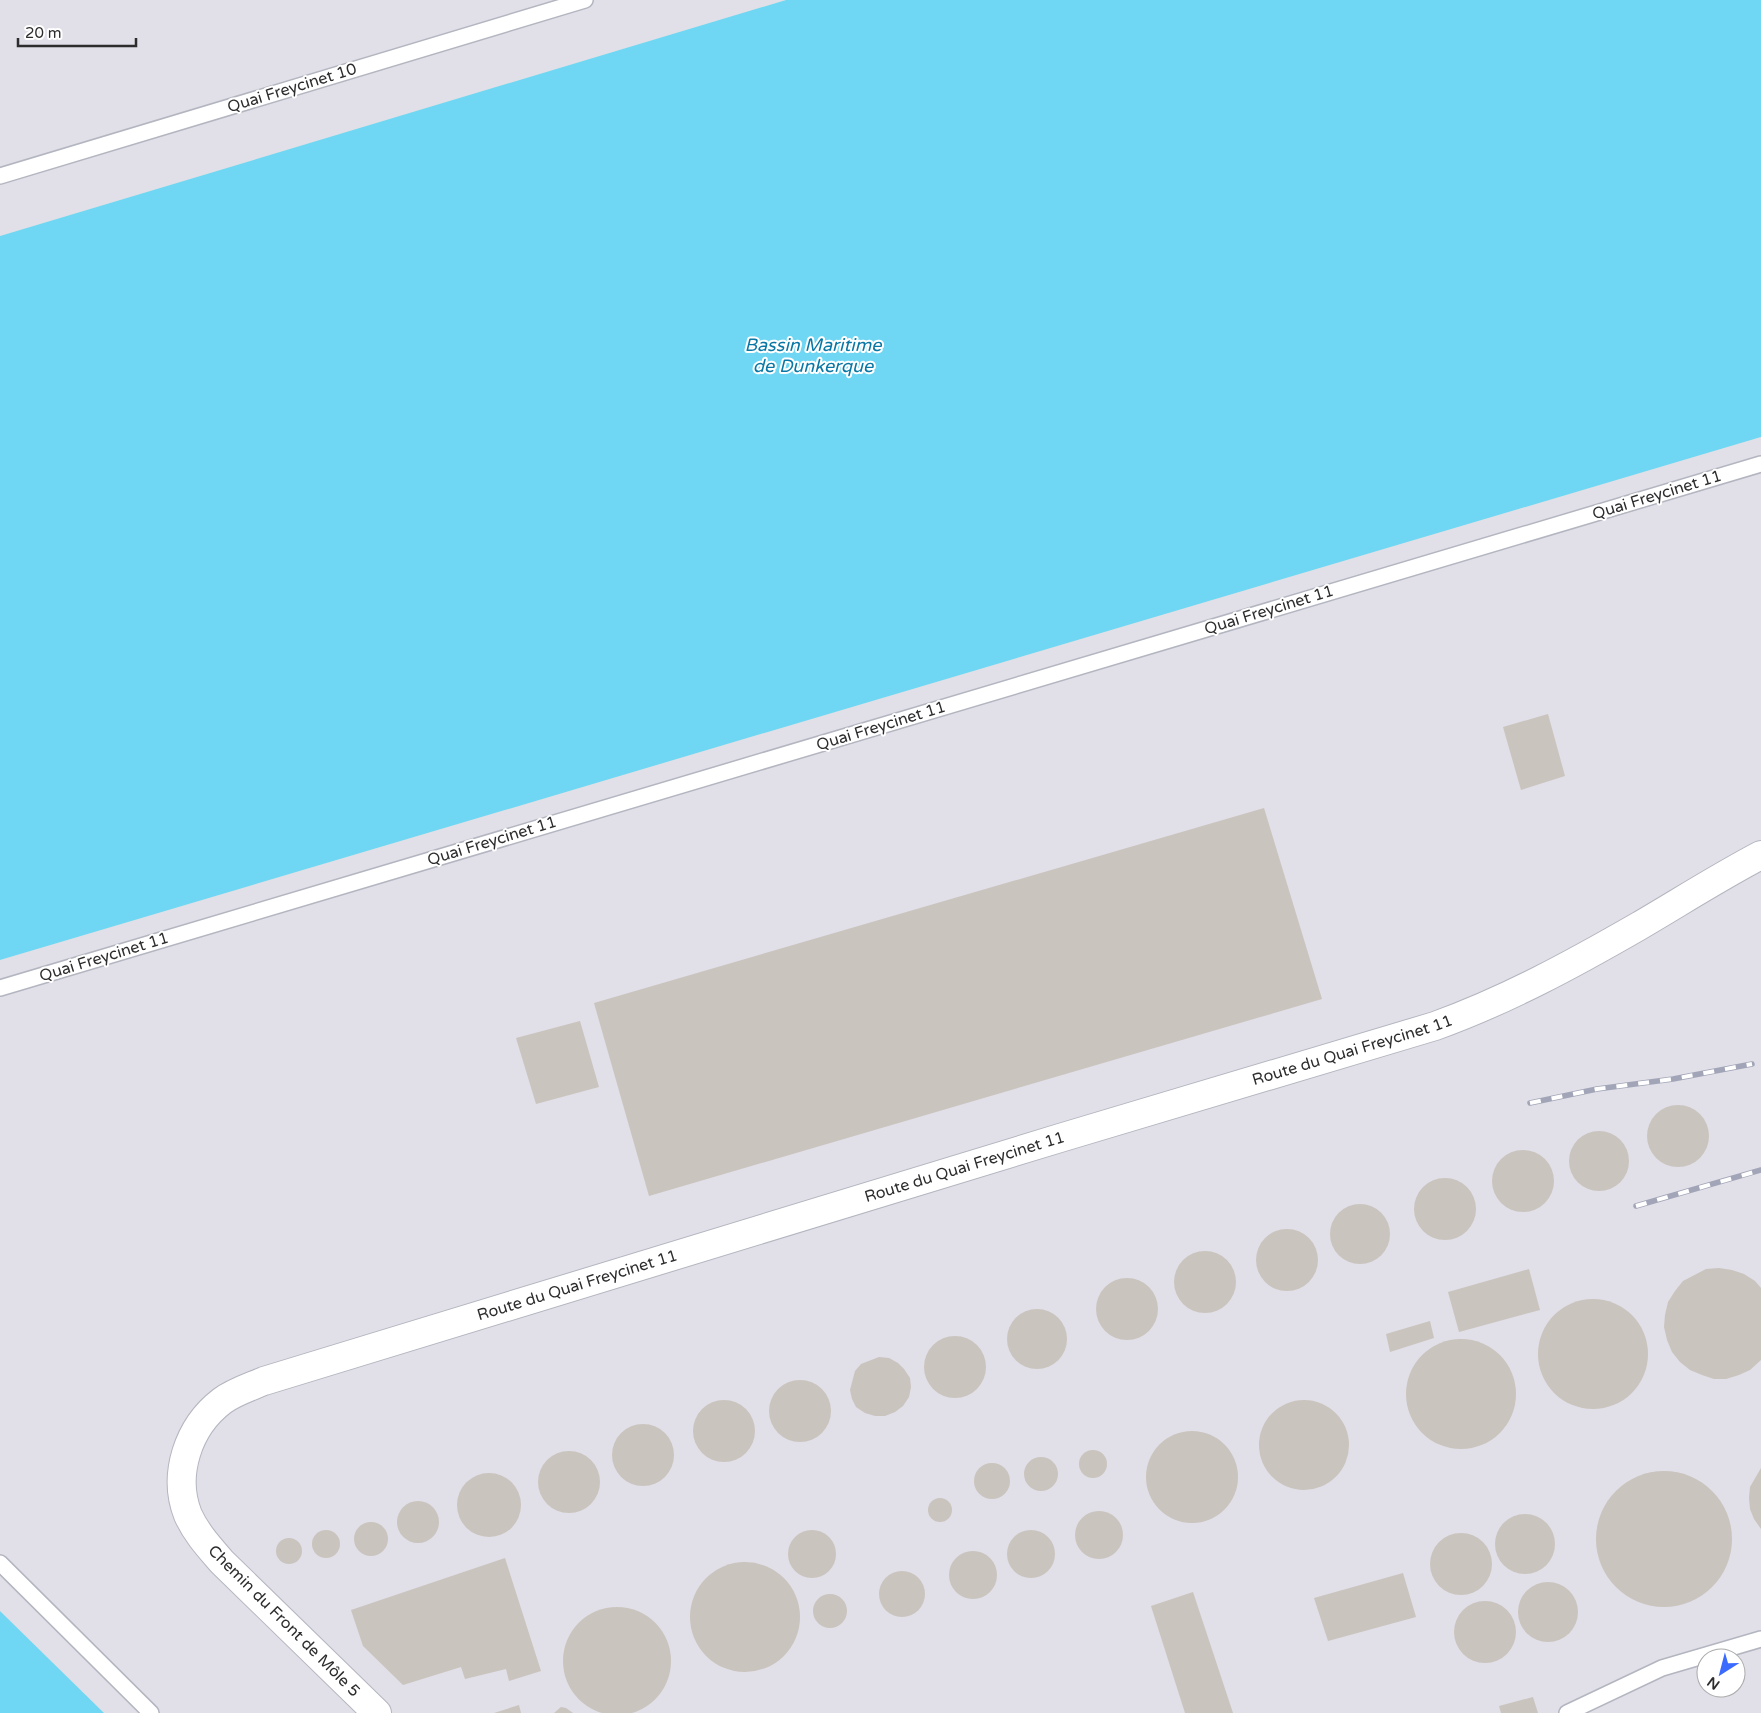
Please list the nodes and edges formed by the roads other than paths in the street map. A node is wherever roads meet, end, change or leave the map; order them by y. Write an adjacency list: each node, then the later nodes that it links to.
1 (585, 0): 2 (lane, Quai Freycinet 10)
2 (0, 176)
3 (1761, 464): 5 (lane, Quai Freycinet 11)
4 (1761, 855): 6 (street, Route du Quai Freycinet 11)
5 (0, 988)
6 (182, 1469): 10 (street, Chemin du Front de Môle 5)
7 (0, 1563): 9 (lane)
8 (1761, 1639): 11 (lane)
9 (151, 1713)
10 (377, 1713)
11 (1567, 1713)

